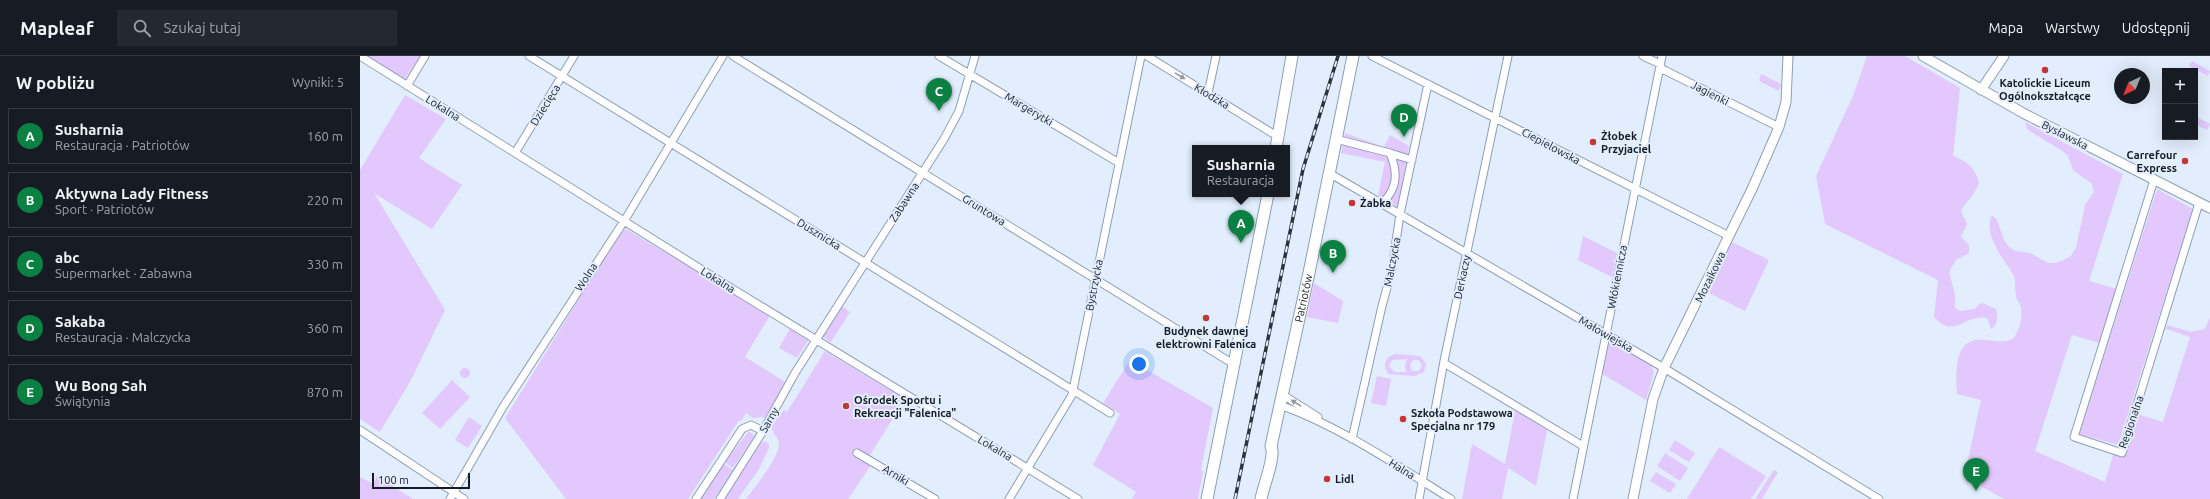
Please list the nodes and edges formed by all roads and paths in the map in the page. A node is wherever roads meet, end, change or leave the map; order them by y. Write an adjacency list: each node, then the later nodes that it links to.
1 (360, 56): 25 (street, Lokalna)
2 (425, 56): 25 (street)
3 (529, 56): 23 (street, Dusznicka)
4 (574, 56): 23 (street, Dziecięca)
5 (723, 56): 32 (street, Wolna)
6 (733, 56): 38 (street, Gruntowa)
7 (939, 56): 22 (street, Margerytki)
8 (975, 56): 22 (street, Zabawna)
9 (1141, 56): 37 (street, Bystrzycka)
10 (1147, 56): 27 (street, Kłodzka, one-way to 27)
11 (1216, 56): 27 (street)
12 (1292, 56): 30 (main road)
13 (1353, 56): 31 (main road, Patriotów)
14 (1372, 56): 24 (street, Ciepielowska)
15 (1508, 56): 28 (street, Derkaczy)
16 (1643, 56): 21 (street, Jagienki)
17 (1662, 56): 21 (street, Włókiennicza)
18 (1788, 56): 29 (street, Mozaikowa)
19 (1923, 56): 26 (street, Bysławska)
20 (2004, 56): 26 (street)
21 (1660, 64): 29 (street, Jagienki); 41 (street, Włókiennicza)
22 (971, 75): 37 (street, Margerytki); 38 (street, Zabawna)
23 (562, 76): 32 (street, Dusznicka); 34 (street, Dziecięca)
24 (1428, 84): 28 (street, Ciepielowska); 36 (street, Malczycka)
25 (407, 86): 34 (street, Lokalna)
26 (1981, 90): 40 (street, Bysławska)
27 (1208, 93): 30 (street, Kłodzka)
28 (1496, 117): 41 (street, Ciepielowska); 49 (street, Derkaczy)
29 (1779, 127): 48 (street, Mozaikowa)
30 (1278, 134): 33 (main road)
31 (1336, 139): 35 (street); 39 (main road, Patriotów)
32 (671, 144): 47 (street, Wolna); 50 (street, Dusznicka)
33 (1276, 145)
34 (515, 153): 47 (street, Lokalna)
35 (1390, 153): 36 (street); 43 (street)
36 (1412, 160): 46 (street, Malczycka)
37 (1119, 163): 51 (street, Bystrzycka)
38 (924, 173): 50 (street, Zabawna); 51 (street, Gruntowa)
39 (1329, 173): 43 (street, Małowiejska); 58 (main road, Patriotów)
40 (2154, 180): 44 (street, Bysławska); 44 (street, Regionalna)
41 (1634, 190): 48 (street, Ciepielowska); 52 (street, Włókiennicza)
42 (1267, 197): 55 (main road)
43 (1382, 203): 46 (street, Małowiejska)
44 (2199, 203): 45 (street, Bysławska)
45 (2210, 208)
46 (1400, 214): 49 (street, Małowiejska); 62 (street, Malczycka)
47 (623, 222): 53 (street, Lokalna); 67 (street, Wolna)
48 (1730, 236): 56 (street, Mozaikowa)
49 (1467, 252): 52 (street, Małowiejska); 54 (street, Derkaczy)
50 (865, 263): 53 (street, Zabawna); 57 (street, Dusznicka)
51 (1096, 279): 55 (street, Gruntowa); 57 (street, Bystrzycka)
52 (1605, 334): 56 (street, Małowiejska); 63 (street, Włókiennicza)
53 (817, 340): 61 (street, Sarny); 65 (street, Lokalna)
54 (1444, 363): 63 (street); 66 (street, Derkaczy)
55 (1235, 365): 75 (main road)
56 (1664, 368): 79 (street, Mozaikowa); 80 (street, Małowiejska)
57 (1073, 390): 59 (street, Dusznicka); 65 (street, Bystrzycka)
58 (1282, 400): 62 (street, Halna, one-way to 58); 62 (street, Halna); 68 (main road, Patriotów)
59 (1110, 413)
60 (360, 430): 67 (street)
61 (763, 432): 70 (street); 71 (street, Sarny)
62 (1352, 439): 66 (street, Halna)
63 (1583, 446): 78 (street, Włókiennicza)
64 (857, 453): 72 (street, Arniki)
65 (1028, 468): 73 (street, Bystrzycka); 74 (street, Lokalna)
66 (1422, 481): 76 (street, Derkaczy); 77 (street, Halna)
67 (452, 496): 69 (street)
68 (1261, 498)
69 (464, 499)
70 (696, 499)
71 (720, 499)
72 (935, 499)
73 (1009, 499)
74 (1078, 499)
75 (1207, 499)
76 (1419, 499)
77 (1451, 499)
78 (1572, 499)
79 (1633, 499)
80 (1879, 499)

